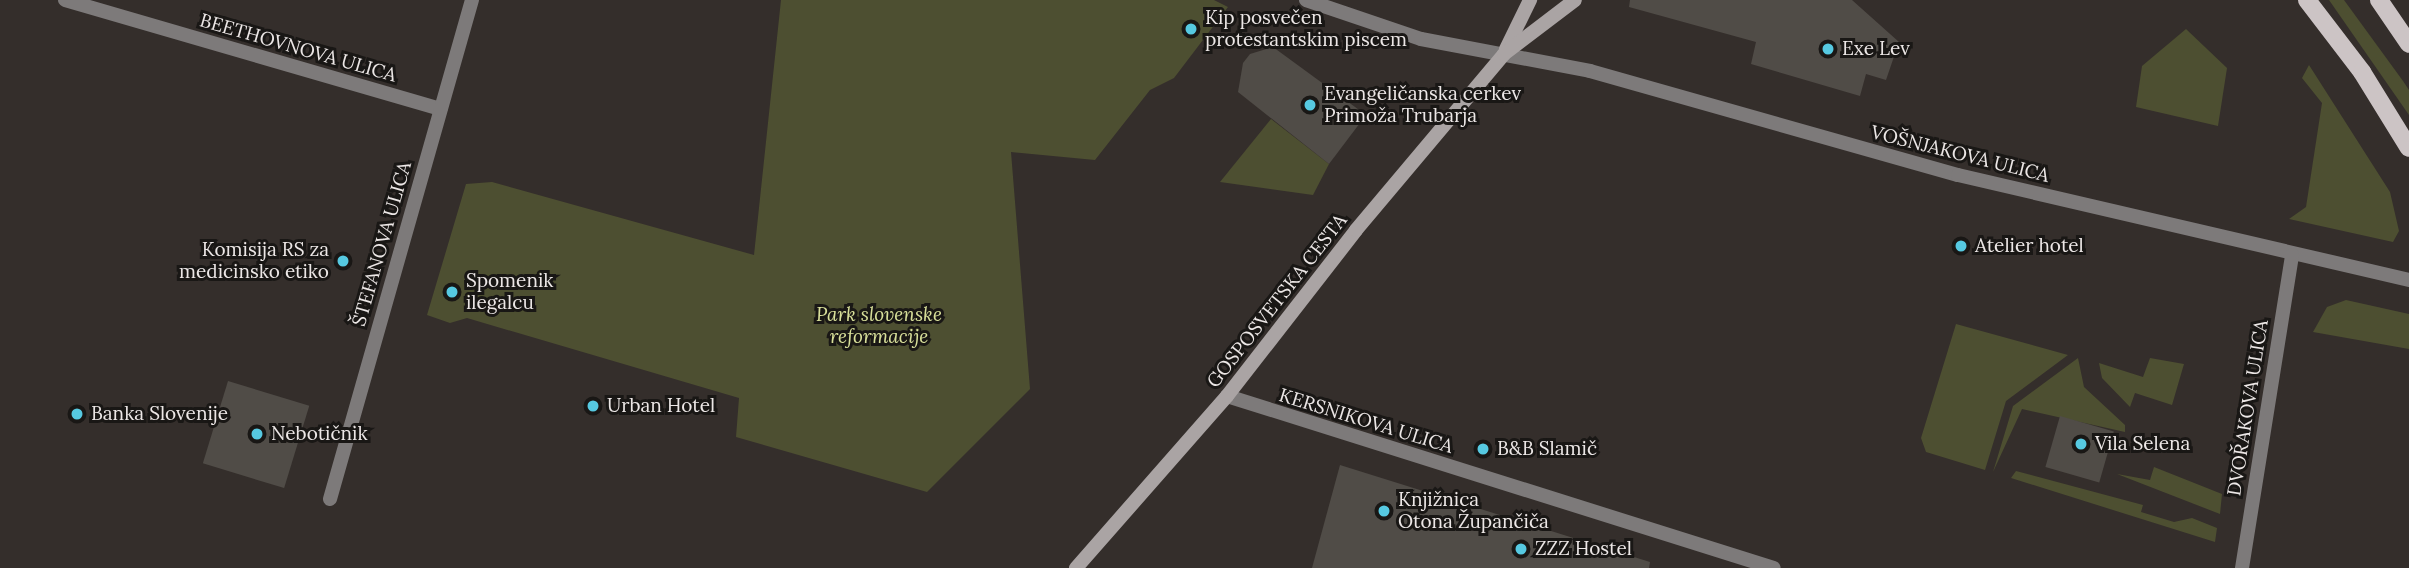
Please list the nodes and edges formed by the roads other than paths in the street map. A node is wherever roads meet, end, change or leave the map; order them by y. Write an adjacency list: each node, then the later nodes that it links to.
1 (65, 0): 10 (street, BEETHOVNOVA ULICA)
2 (472, 0): 10 (street, ŠTEFANOVA ULICA)
3 (1306, 0): 9 (street, VOŠNJAKOVA ULICA)
4 (1530, 0): 9 (main road, GOSPOSVETSKA CESTA)
5 (1575, 0): 9 (main road, GOSPOSVETSKA CESTA)
6 (2306, 0): 11 (main road)
7 (2378, 0): 8 (main road)
8 (2409, 44)
9 (1504, 54): 12 (street, VOŠNJAKOVA ULICA); 14 (main road, GOSPOSVETSKA CESTA)
10 (441, 109): 15 (street, ŠTEFANOVA ULICA)
11 (2409, 148)
12 (2292, 255): 13 (street, VOŠNJAKOVA ULICA); 18 (street, DVOŘAKOVA ULICA)
13 (2409, 280)
14 (1227, 396): 16 (main road, GOSPOSVETSKA CESTA); 17 (street, KERSNIKOVA ULICA)
15 (330, 499)
16 (1076, 568)
17 (1774, 568)
18 (2242, 568)

